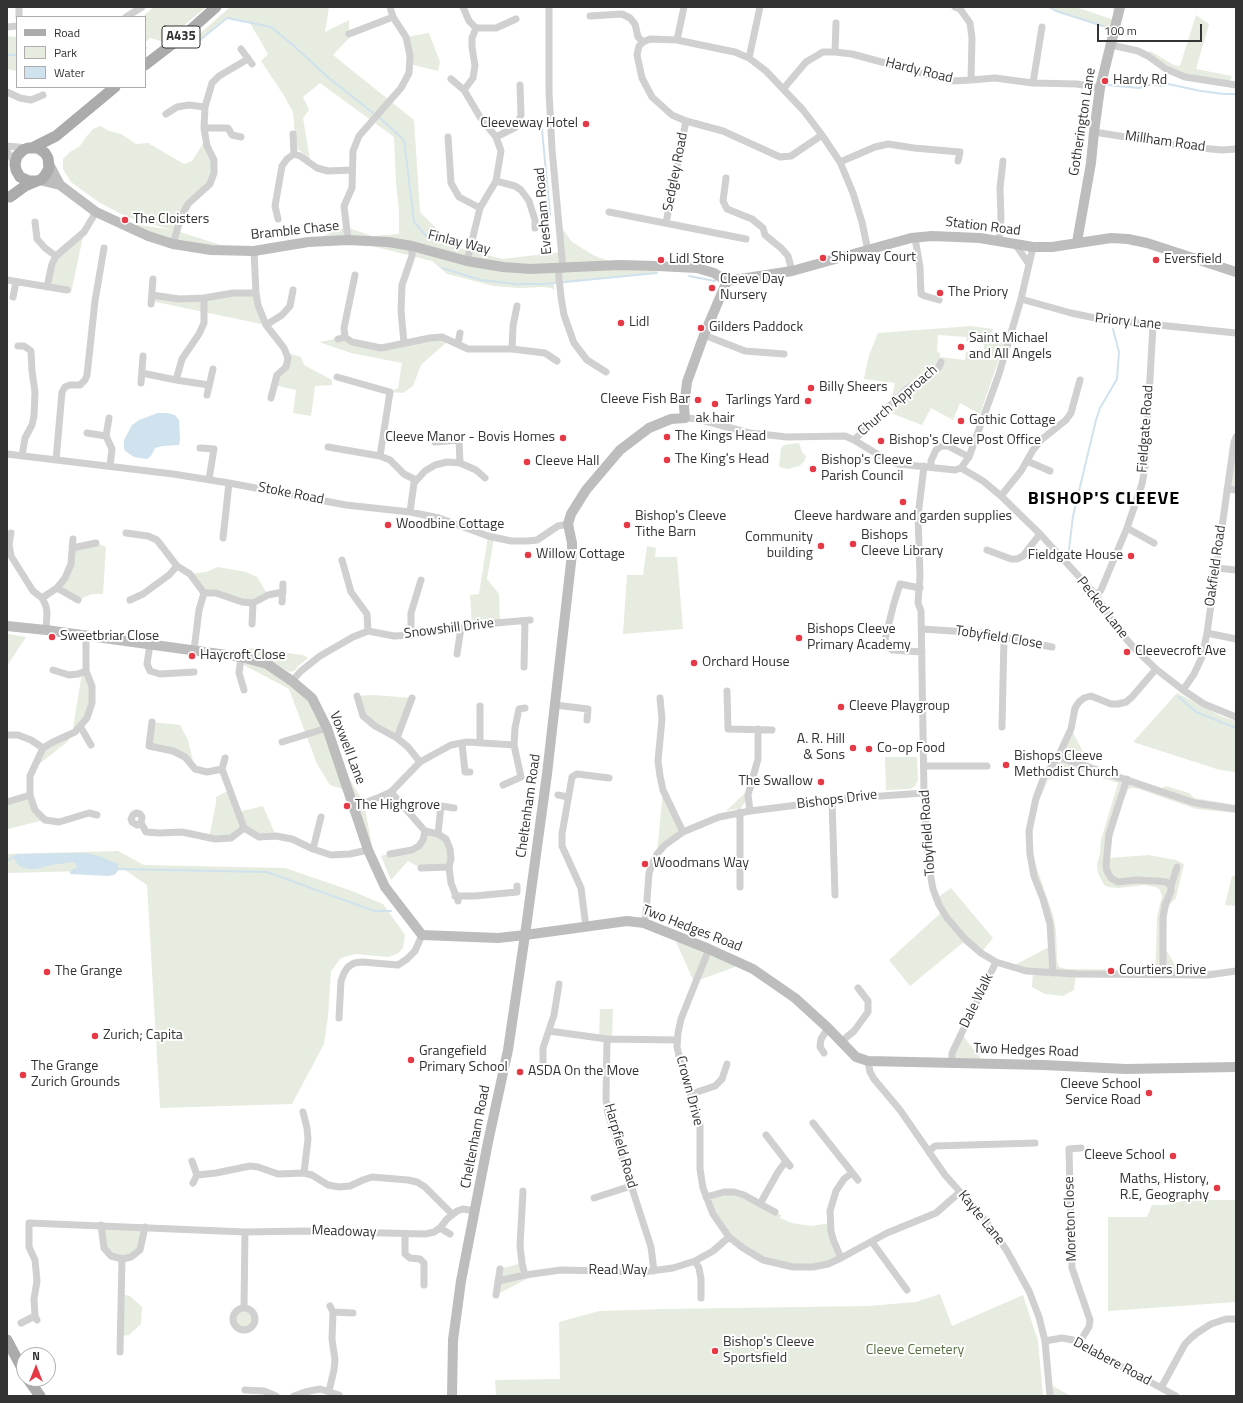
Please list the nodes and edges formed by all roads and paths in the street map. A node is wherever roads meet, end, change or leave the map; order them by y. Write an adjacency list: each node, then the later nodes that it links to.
1 (142, 7): 10 (street)
2 (216, 7): 24 (main road, A435)
3 (390, 7): 12 (street, Bramble Chase)
4 (463, 7): 16 (street)
5 (549, 7): 85 (street, Evesham Road)
6 (684, 7): 18 (street)
7 (760, 7): 23 (street)
8 (956, 7): 26 (street)
9 (1120, 7): 20 (street, Gotherington Lane)
10 (128, 16)
11 (590, 16): 19 (street)
12 (393, 17): 17 (street); 57 (street, Bramble Chase)
13 (516, 19): 16 (street)
14 (836, 23): 22 (street)
15 (1042, 27): 27 (street)
16 (476, 28): 33 (street)
17 (349, 34)
18 (677, 40): 19 (street); 23 (street)
19 (642, 42): 38 (street)
20 (1111, 45): 29 (street); 32 (street, Gotherington Lane)
21 (241, 49): 36 (street)
22 (835, 52): 26 (street, Hardy Road); 31 (street, Hardy Road)
23 (749, 58): 31 (street)
24 (146, 64)
25 (451, 79): 33 (street)
26 (971, 80): 27 (street, Hardy Road)
27 (1033, 83): 32 (street, Hardy Road)
28 (520, 85): 45 (street)
29 (1236, 85)
30 (114, 88): 43 (main road)
31 (784, 88): 42 (street)
32 (1100, 88): 40 (street, Gotherington Lane)
33 (464, 90): 45 (street)
34 (7, 92): 35 (street)
35 (43, 95)
36 (206, 107): 37 (street); 39 (street)
37 (166, 114)
38 (686, 121): 42 (street); 68 (street, Sedgley Road)
39 (204, 128): 44 (street); 75 (street)
40 (1094, 132): 49 (street, Millham Road); 74 (street, Gotherington Lane)
41 (293, 134): 51 (street)
42 (822, 135): 55 (street)
43 (56, 136): 48 (main road); 52 (main road)
44 (241, 137)
45 (496, 137): 60 (street)
46 (448, 138): 63 (street)
47 (7, 146): 48 (street)
48 (31, 148): 52 (main road); 56 (main road)
49 (1236, 149)
50 (7, 151): 56 (street)
51 (294, 154): 57 (street); 66 (street)
52 (49, 161): 59 (main road); 61 (street, Bramble Chase)
53 (958, 161): 55 (street)
54 (1003, 161): 73 (street)
55 (840, 162): 81 (street)
56 (15, 167): 59 (main road); 62 (main road)
57 (352, 170): 72 (street, Bramble Chase)
58 (726, 178): 86 (street)
59 (37, 181): 61 (street, Bramble Chase); 62 (main road)
60 (496, 181): 63 (street); 69 (street)
61 (60, 185): 64 (street, Bramble Chase)
62 (8, 199)
63 (480, 208): 83 (street)
64 (96, 212): 75 (street, Bramble Chase); 82 (street)
65 (609, 212): 68 (street, Sedgley Road)
66 (278, 219)
67 (35, 222): 82 (street)
68 (666, 223): 71 (street, Sedgley Road)
69 (536, 228)
70 (915, 238): 73 (street, Station Road); 81 (street, Station Road); 101 (street)
71 (746, 239)
72 (348, 240): 77 (street, Finlay Way); 80 (street, Bramble Chase)
73 (999, 242): 76 (street, Station Road)
74 (1077, 242): 78 (street, Station Road); 87 (street, Station Road)
75 (173, 244): 80 (street, Bramble Chase)
76 (1015, 244): 78 (street, Station Road); 84 (street)
77 (412, 246): 83 (street, Finlay Way); 109 (street)
78 (1033, 247): 84 (street)
79 (104, 248): 140 (street)
80 (254, 251): 96 (street)
81 (868, 251): 86 (street, Station Road)
82 (56, 256): 93 (street)
83 (467, 261): 85 (street, Finlay Way)
84 (1029, 264): 100 (street)
85 (560, 271): 91 (street, Evesham Road); 118 (street)
86 (792, 271): 91 (street, Station Road)
87 (1236, 272)
88 (355, 275): 109 (street)
89 (153, 279): 97 (street)
90 (7, 280): 92 (street)
91 (727, 281): 108 (street)
92 (16, 282): 93 (street); 98 (street)
93 (47, 287): 94 (street)
94 (67, 290)
95 (293, 290): 105 (street)
96 (256, 293): 99 (street); 105 (street)
97 (152, 295): 99 (street); 102 (street)
98 (14, 297)
99 (204, 298): 121 (street)
100 (1021, 299): 104 (street, Priory Lane); 139 (street)
101 (939, 300)
102 (151, 304)
103 (516, 306): 112 (street)
104 (1153, 325): 107 (street, Priory Lane); 156 (street, Fieldgate Road)
105 (266, 326): 126 (street)
106 (460, 333): 110 (street)
107 (1236, 333)
108 (704, 335): 113 (street); 128 (street)
109 (404, 343): 110 (street)
110 (458, 344): 112 (street)
111 (18, 346): 137 (street)
112 (512, 349): 115 (street)
113 (784, 354)
114 (143, 356): 119 (street)
115 (557, 360)
116 (941, 362): 132 (street, Church Approach)
117 (213, 369): 124 (street)
118 (606, 372)
119 (142, 373): 121 (street); 123 (street)
120 (337, 377): 138 (street)
121 (176, 380): 124 (street)
122 (1080, 380): 141 (street)
123 (141, 383)
124 (209, 385): 125 (street)
125 (207, 395)
126 (271, 398)
127 (109, 418): 130 (street)
128 (684, 418): 132 (street); 155 (street)
129 (87, 434): 130 (street)
130 (106, 436): 143 (street)
131 (1236, 437): 151 (street, Oakfield Road)
132 (854, 440): 144 (street)
133 (435, 442): 142 (street)
134 (328, 447): 138 (street)
135 (200, 448): 148 (street)
136 (7, 454): 137 (street, Stoke Road)
137 (22, 456): 140 (street, Stoke Road)
138 (380, 456): 149 (street)
139 (969, 457): 144 (street, Tobyfield Road); 145 (street)
140 (56, 460): 143 (street, Stoke Road)
141 (1026, 461): 146 (street); 153 (street)
142 (460, 463): 147 (street); 149 (street)
143 (110, 466): 148 (street, Stoke Road)
144 (927, 466): 145 (street); 173 (street, Tobyfield Road)
145 (961, 468): 153 (street, Pecked Lane)
146 (1050, 471)
147 (485, 478)
148 (209, 480): 150 (street, Stoke Road)
149 (416, 480): 154 (street)
150 (229, 483): 154 (street, Stoke Road); 160 (street)
151 (1227, 489): 152 (street); 168 (street, Oakfield Road)
152 (1236, 490)
153 (1001, 496): 159 (street, Pecked Lane)
154 (410, 512): 155 (street, Stoke Road)
155 (568, 524): 211 (street, Cheltenham Road)
156 (1127, 528): 163 (street); 176 (street, Fieldgate Road)
157 (11, 533): 177 (street)
158 (126, 534): 167 (street)
159 (1040, 534): 165 (street); 176 (street, Pecked Lane)
160 (223, 538)
161 (72, 539): 164 (street)
162 (96, 543): 164 (street)
163 (1154, 543)
164 (72, 548): 172 (street)
165 (987, 550)
166 (342, 560): 187 (street)
167 (177, 566): 175 (street); 179 (street)
168 (1216, 568): 169 (street); 188 (street, Oakfield Road)
169 (1236, 570)
170 (421, 580): 189 (street)
171 (283, 584): 174 (street)
172 (57, 588): 177 (street); 178 (street)
173 (920, 588): 185 (street, Tobyfield Road); 196 (street)
174 (283, 592): 180 (street); 181 (street)
175 (204, 593): 181 (street); 195 (street)
176 (1096, 595): 200 (street, Pecked Lane)
177 (42, 598): 186 (street)
178 (78, 600)
179 (130, 600)
180 (282, 602)
181 (253, 603): 182 (street)
182 (252, 624)
183 (7, 626): 186 (street, Voxwell Lane)
184 (461, 628): 189 (street, Snowshill Drive); 197 (street); 199 (street, Snowshill Drive)
185 (922, 629): 191 (street, Tobyfield Close); 196 (street, Tobyfield Road)
186 (46, 630): 190 (street, Voxwell Lane)
187 (368, 631): 189 (street, Snowshill Drive); 204 (street)
188 (1207, 633): 192 (street); 206 (street, Oakfield Road)
189 (411, 635)
190 (86, 636): 193 (street, Voxwell Lane); 202 (street)
191 (1004, 636): 194 (street, Tobyfield Close); 218 (street)
192 (1236, 639)
193 (150, 644): 195 (street, Voxwell Lane); 203 (street)
194 (1052, 647)
195 (194, 650): 198 (street, Voxwell Lane)
196 (922, 652): 233 (street, Tobyfield Road)
197 (457, 654)
198 (241, 657): 204 (street, Voxwell Lane); 205 (street)
199 (524, 667)
200 (1156, 669): 206 (street, Pecked Lane); 230 (street)
201 (53, 670): 202 (street)
202 (86, 671): 217 (street)
203 (194, 672)
204 (292, 680): 219 (street, Voxwell Lane)
205 (244, 690)
206 (1183, 690): 214 (street, Pecked Lane)
207 (727, 691): 220 (street)
208 (357, 696): 223 (street)
209 (412, 698): 223 (street)
210 (660, 698): 257 (street)
211 (555, 705): 215 (street); 272 (street, Cheltenham Road)
212 (480, 706): 225 (street)
213 (525, 708): 228 (street)
214 (1236, 717)
215 (587, 720)
216 (152, 722): 235 (street)
217 (80, 726): 227 (street); 229 (street)
218 (1002, 727)
219 (327, 728): 224 (street); 247 (street, Voxwell Lane)
220 (758, 729): 221 (street); 250 (street)
221 (772, 730)
222 (7, 735): 229 (street)
223 (397, 738): 232 (street)
224 (282, 742)
225 (480, 742): 226 (street); 228 (street)
226 (462, 743): 232 (street); 236 (street)
227 (91, 744)
228 (514, 745): 239 (street)
229 (44, 748): 242 (street)
230 (1058, 757): 238 (street); 276 (street)
231 (225, 758): 235 (street)
232 (420, 762): 240 (street)
233 (924, 766): 234 (street); 241 (street, Tobyfield Road)
234 (987, 766)
235 (222, 769): 255 (street)
236 (470, 772)
237 (610, 778): 244 (street)
238 (1127, 779): 249 (street); 266 (street)
239 (503, 785)
240 (391, 792): 247 (street); 256 (street)
241 (924, 793): 245 (street, Bishops Drive); 274 (street, Tobyfield Road)
242 (30, 795): 246 (street); 252 (street)
243 (558, 795): 244 (street)
244 (568, 797): 270 (street)
245 (832, 800): 250 (street, Bishops Drive); 268 (street)
246 (7, 802)
247 (354, 807): 260 (street, Voxwell Lane)
248 (454, 808): 258 (street)
249 (1236, 809)
250 (750, 811): 251 (street, Bishops Drive)
251 (740, 812): 257 (street, Bishops Drive); 267 (street)
252 (97, 815)
253 (321, 817): 259 (street)
254 (141, 823): 255 (street)
255 (244, 828): 259 (street)
256 (425, 831): 258 (street); 261 (street)
257 (683, 832): 269 (street, Bishops Drive)
258 (438, 834): 263 (street)
259 (312, 849): 260 (street)
260 (368, 850): 271 (street, Voxwell Lane)
261 (390, 854)
262 (1177, 866): 266 (street)
263 (449, 867): 264 (street); 265 (street)
264 (421, 868)
265 (517, 886)
266 (1171, 886): 277 (street)
267 (740, 888)
268 (835, 895)
269 (644, 922): 270 (street, Two Hedges Road); 273 (street, Two Hedges Road)
270 (586, 927): 272 (street, Two Hedges Road)
271 (422, 935): 272 (street); 280 (street)
272 (525, 935): 311 (street, Cheltenham Road)
273 (709, 949): 281 (street, Two Hedges Road); 284 (street, Crown Drive)
274 (996, 962): 276 (street, Tobyfield Road); 288 (street, Dale Walk)
275 (1236, 971): 277 (street, Tobyfield Road)
276 (1053, 973): 277 (street, Tobyfield Road)
277 (1163, 975)
278 (559, 984): 282 (street)
279 (858, 988): 285 (street)
280 (339, 1018)
281 (828, 1028): 285 (street, Two Hedges Road); 286 (street)
282 (549, 1031): 283 (street); 291 (street)
283 (608, 1039): 284 (street); 305 (street, Harpfield Road)
284 (677, 1040): 292 (street, Crown Drive)
285 (841, 1042): 287 (street, Two Hedges Road)
286 (824, 1053)
287 (868, 1061): 288 (street, Two Hedges Road); 298 (street, Kayte Lane)
288 (952, 1063): 290 (street, Two Hedges Road)
289 (727, 1064): 292 (street)
290 (1236, 1067)
291 (543, 1073)
292 (691, 1094): 308 (street, Crown Drive)
293 (302, 1112): 300 (street)
294 (813, 1123): 301 (street)
295 (766, 1135): 310 (street)
296 (1035, 1143): 298 (street)
297 (1081, 1148): 339 (street, Moreton Close)
298 (929, 1151): 307 (street, Kayte Lane)
299 (192, 1161): 302 (street)
300 (304, 1173): 302 (street); 313 (street)
301 (852, 1173): 303 (street); 322 (street)
302 (197, 1175): 304 (street)
303 (858, 1180)
304 (193, 1183)
305 (631, 1186): 309 (street); 326 (street, Harpfield Road)
306 (523, 1191): 327 (street)
307 (960, 1192): 321 (street, Crown Drive); 338 (street, Kayte Lane)
308 (706, 1197): 310 (street); 320 (street, Crown Drive)
309 (594, 1198)
310 (760, 1204): 312 (street)
311 (475, 1210): 313 (street); 350 (street, Cheltenham Road)
312 (776, 1212)
313 (452, 1214): 316 (street)
314 (101, 1225): 315 (street, Meadoway); 323 (street); 336 (street, Meadoway)
315 (145, 1227): 317 (street, Meadoway); 323 (street)
316 (440, 1228): 318 (street, Meadoway); 319 (street)
317 (245, 1232): 318 (street, Meadoway); 333 (street)
318 (405, 1234): 329 (street)
319 (450, 1234)
320 (729, 1237): 322 (street, Crown Drive); 324 (street, Read Way)
321 (872, 1242): 322 (street, Crown Drive); 330 (street)
322 (842, 1258)
323 (122, 1259): 340 (street)
324 (695, 1261): 326 (street, Read Way); 332 (street)
325 (500, 1269): 328 (street)
326 (654, 1271): 327 (street, Read Way)
327 (525, 1275): 328 (street, Read Way)
328 (498, 1281): 331 (street)
329 (424, 1285)
330 (907, 1290)
331 (496, 1295)
332 (701, 1298)
333 (244, 1308)
334 (353, 1313): 345 (street)
335 (1236, 1319): 343 (street)
336 (22, 1323)
337 (7, 1340): 341 (main road)
338 (1045, 1341): 339 (street, Delabere Road); 351 (street, Kayte Lane)
339 (1079, 1343): 343 (street, Delabere Road)
340 (120, 1352)
341 (16, 1357)
342 (34, 1387): 347 (main road)
343 (1161, 1388): 352 (street, Delabere Road)
344 (245, 1390): 348 (street)
345 (329, 1391): 346 (street); 349 (street)
346 (339, 1395)
347 (40, 1396)
348 (276, 1396)
349 (294, 1396)
350 (452, 1396)
351 (1050, 1396)
352 (1176, 1396)

